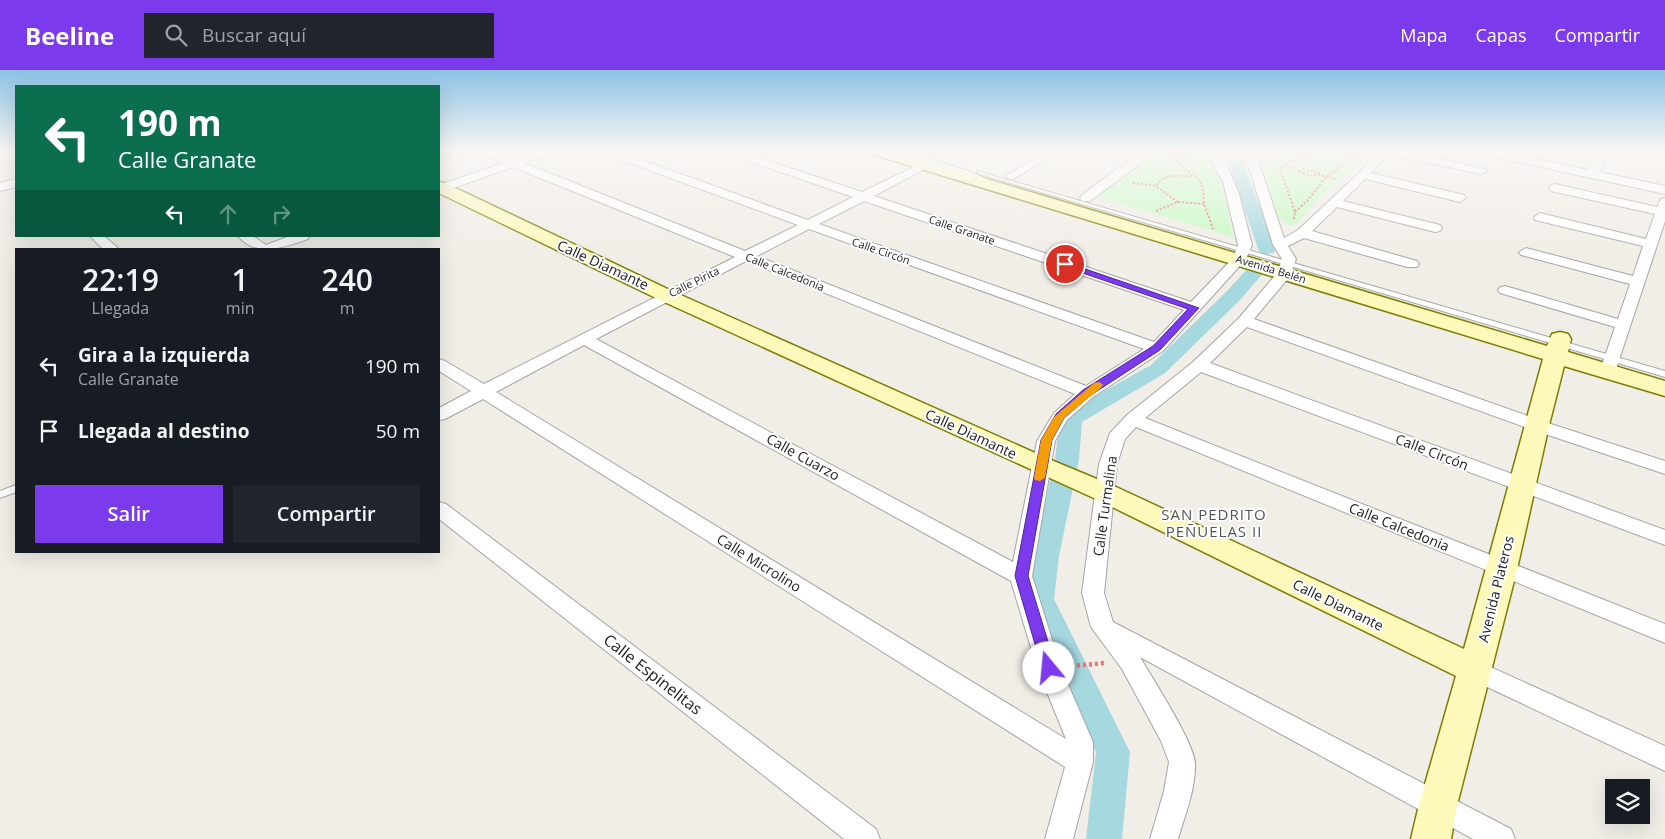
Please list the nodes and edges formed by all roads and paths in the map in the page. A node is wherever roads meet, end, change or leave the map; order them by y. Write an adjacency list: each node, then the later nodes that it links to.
1 (573, 187): 45 (street, Calle Calcedonia)
2 (705, 187): 32 (street, Calle Circón)
3 (836, 187): 22 (street, Calle Granate)
4 (879, 187): 22 (street, Calle Pirita)
5 (1016, 187): 43 (lane)
6 (1025, 187): 43 (lane)
7 (1035, 187): 43 (street, Avenida Belén)
8 (1048, 187): 23 (street, Avenida Belén)
9 (1100, 187): 23 (street)
10 (1157, 187): 25 (path)
11 (1203, 187): 27 (path)
12 (1230, 187): 43 (street)
13 (1261, 187): 46 (street)
14 (1286, 187): 29 (path)
15 (1318, 187): 29 (path)
16 (1350, 187): 26 (street)
17 (1413, 187): 24 (street)
18 (1651, 187): 21 (street)
19 (440, 188): 50 (street, Calle Diamante)
20 (1555, 188): 28 (street)
21 (1665, 190)
22 (863, 196): 32 (street, Calle Pirita); 51 (street, Calle Granate)
23 (1086, 198): 31 (street, Avenida Belén)
24 (1460, 198)
25 (1178, 202): 27 (path); 31 (path)
26 (1334, 202): 33 (street); 34 (street)
27 (1204, 204): 38 (path)
28 (1664, 207): 39 (street)
29 (1295, 212): 34 (path)
30 (1540, 217): 39 (street)
31 (1152, 218): 38 (street, Avenida Belén)
32 (810, 225): 45 (street, Calle Pirita); 56 (street, Calle Circón)
33 (1435, 228)
34 (1298, 229): 46 (street); 47 (street)
35 (97, 237): 40 (street)
36 (246, 237): 41 (street)
37 (300, 237): 42 (street)
38 (1215, 237): 43 (street, Avenida Belén)
39 (1652, 244): 48 (street)
40 (111, 248)
41 (264, 248)
42 (269, 248)
43 (1242, 252): 46 (street, Avenida Belén); 51 (street)
44 (1526, 252): 48 (street)
45 (746, 257): 50 (street, Calle Pirita); 65 (street, Calle Calcedonia)
46 (1286, 262): 52 (street, Calle Turmalina); 55 (street, Avenida Belén)
47 (1412, 264)
48 (1638, 282): 53 (street)
49 (1505, 290): 53 (street)
50 (667, 296): 54 (street, Calle Pirita); 70 (street, Calle Diamante)
51 (1194, 308): 56 (street)
52 (1244, 321): 59 (street, Calle Turmalina); 68 (street)
53 (1624, 324): 57 (street)
54 (584, 339): 64 (street, Calle Pirita); 78 (street, Calle Cuarzo)
55 (1558, 347): 57 (street, Avenida Belén); 68 (street, Avenida Plateros)
56 (1156, 348): 65 (street)
57 (1611, 363): 60 (street, Avenida Belén); 61 (lane); 62 (lane); 63 (street, Avenida Belén)
58 (440, 365): 64 (street, Calle Microlino)
59 (1199, 365): 67 (street, Calle Turmalina); 71 (street, Calle Circón)
60 (1665, 370)
61 (1665, 374)
62 (1665, 383)
63 (1665, 389)
64 (482, 392): 66 (street, Calle Pirita); 85 (street, Calle Microlino)
65 (1087, 393): 70 (street)
66 (440, 414)
67 (1133, 419): 73 (street, Calle Turmalina); 77 (street, Calle Calcedonia)
68 (1536, 425): 69 (street); 71 (street, Avenida Plateros)
69 (1665, 468)
70 (1052, 470): 73 (street, Calle Diamante); 78 (street)
71 (1521, 486): 76 (street, Calle Circón); 77 (street, Avenida Plateros)
72 (15, 488): 74 (lane)
73 (1097, 490): 79 (street, Calle Turmalina); 83 (street, Calle Diamante)
74 (0, 495)
75 (440, 510): 87 (street, Calle Espinelitas)
76 (1665, 538)
77 (1502, 569): 80 (street, Calle Calcedonia); 83 (street, Avenida Plateros)
78 (1021, 576): 85 (street)
79 (1103, 627): 86 (street); 89 (street, Calle Turmalina)
80 (1665, 634)
81 (1110, 663): 82 (path)
82 (1062, 667)
83 (1475, 670): 84 (street, Calle Diamante); 86 (street, Avenida Plateros)
84 (1665, 759)
85 (1080, 762): 88 (street)
86 (1438, 805): 90 (street, Avenida Plateros); 91 (street)
87 (866, 839)
88 (1059, 839)
89 (1164, 839)
90 (1431, 839)
91 (1501, 839)

